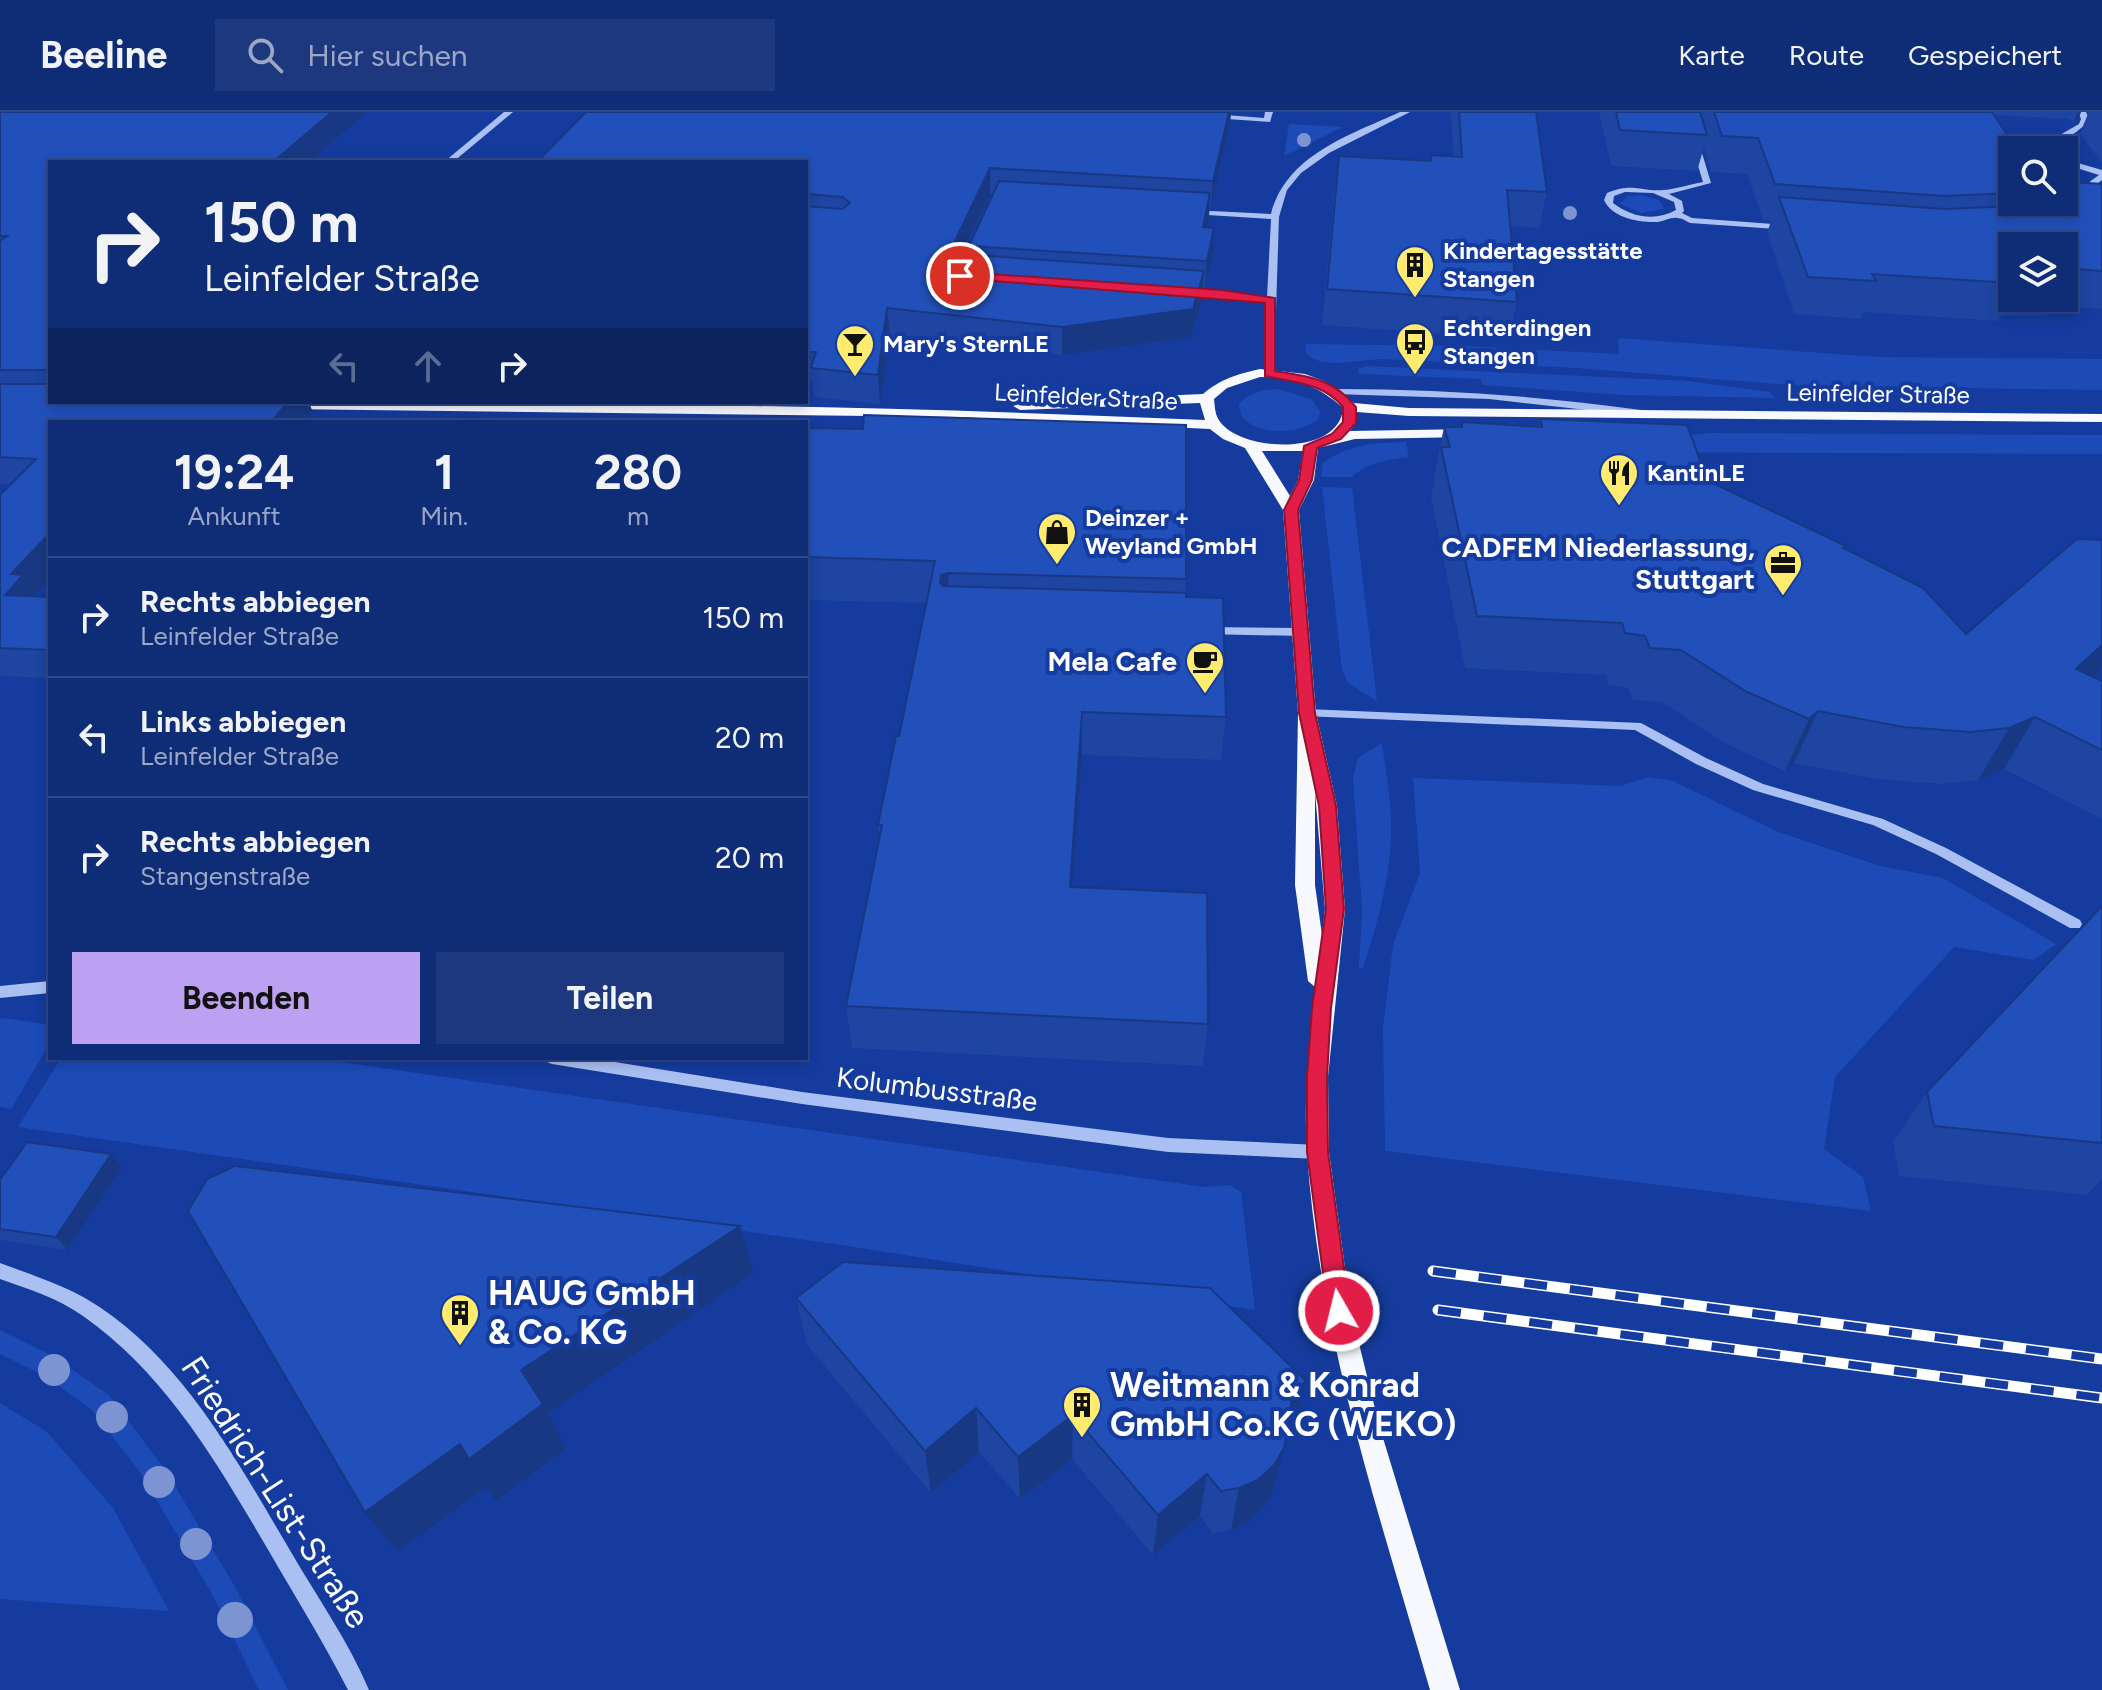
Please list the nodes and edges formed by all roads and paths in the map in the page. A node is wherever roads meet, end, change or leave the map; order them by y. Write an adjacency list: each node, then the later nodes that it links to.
1 (509, 112): 10 (street)
2 (1406, 112): 17 (street)
3 (2082, 112): 7 (street)
4 (1204, 116): 5 (street)
5 (1268, 116)
6 (1692, 131): 13 (street)
7 (2063, 136)
8 (1987, 139): 9 (street)
9 (1998, 142)
10 (450, 160)
11 (2078, 166): 12 (street)
12 (2102, 175): 14 (street)
13 (1663, 193): 16 (street); 16 (street)
14 (2078, 194)
15 (1182, 211): 17 (street)
16 (1676, 214): 18 (street)
17 (1275, 217): 20 (street)
18 (1793, 229)
19 (1175, 291): 20 (street)
20 (1271, 300): 21 (street)
21 (1269, 373): 22 (main road, Leinfelder Straße); 23 (main road, Leinfelder Straße)
22 (1337, 392): 26 (main road, Leinfelder Straße); 28 (street)
23 (1207, 398): 27 (main road, Leinfelder Straße); 30 (main road, Leinfelder Straße)
24 (264, 405): 25 (main road, Leinfelder Straße)
25 (746, 406): 27 (main road, Leinfelder Straße)
26 (1350, 407): 28 (main road, Leinfelder Straße); 33 (main road)
27 (958, 413): 30 (main road, Leinfelder Straße)
28 (1653, 414): 29 (main road, Leinfelder Straße); 31 (main road, Leinfelder Straße)
29 (2102, 418)
30 (1213, 425): 34 (main road, Leinfelder Straße)
31 (1552, 429)
32 (1485, 433): 33 (main road, Leinfelder Straße)
33 (1337, 436): 35 (main road, Leinfelder Straße)
34 (1251, 445): 35 (main road, Leinfelder Straße); 36 (main road)
35 (1311, 446): 36 (main road)
36 (1291, 510): 38 (main road)
37 (1186, 631): 38 (street)
38 (1301, 632): 39 (main road)
39 (1307, 713): 40 (street); 43 (main road); 43 (main road)
40 (2075, 924)
41 (48, 987): 42 (street)
42 (0, 992)
43 (1322, 1008): 45 (main road)
44 (564, 1060): 45 (street, Kolumbusstraße)
45 (1318, 1152): 48 (main road)
46 (0, 1271): 47 (street, Friedrich-List-Straße)
47 (359, 1690)
48 (1445, 1690)

